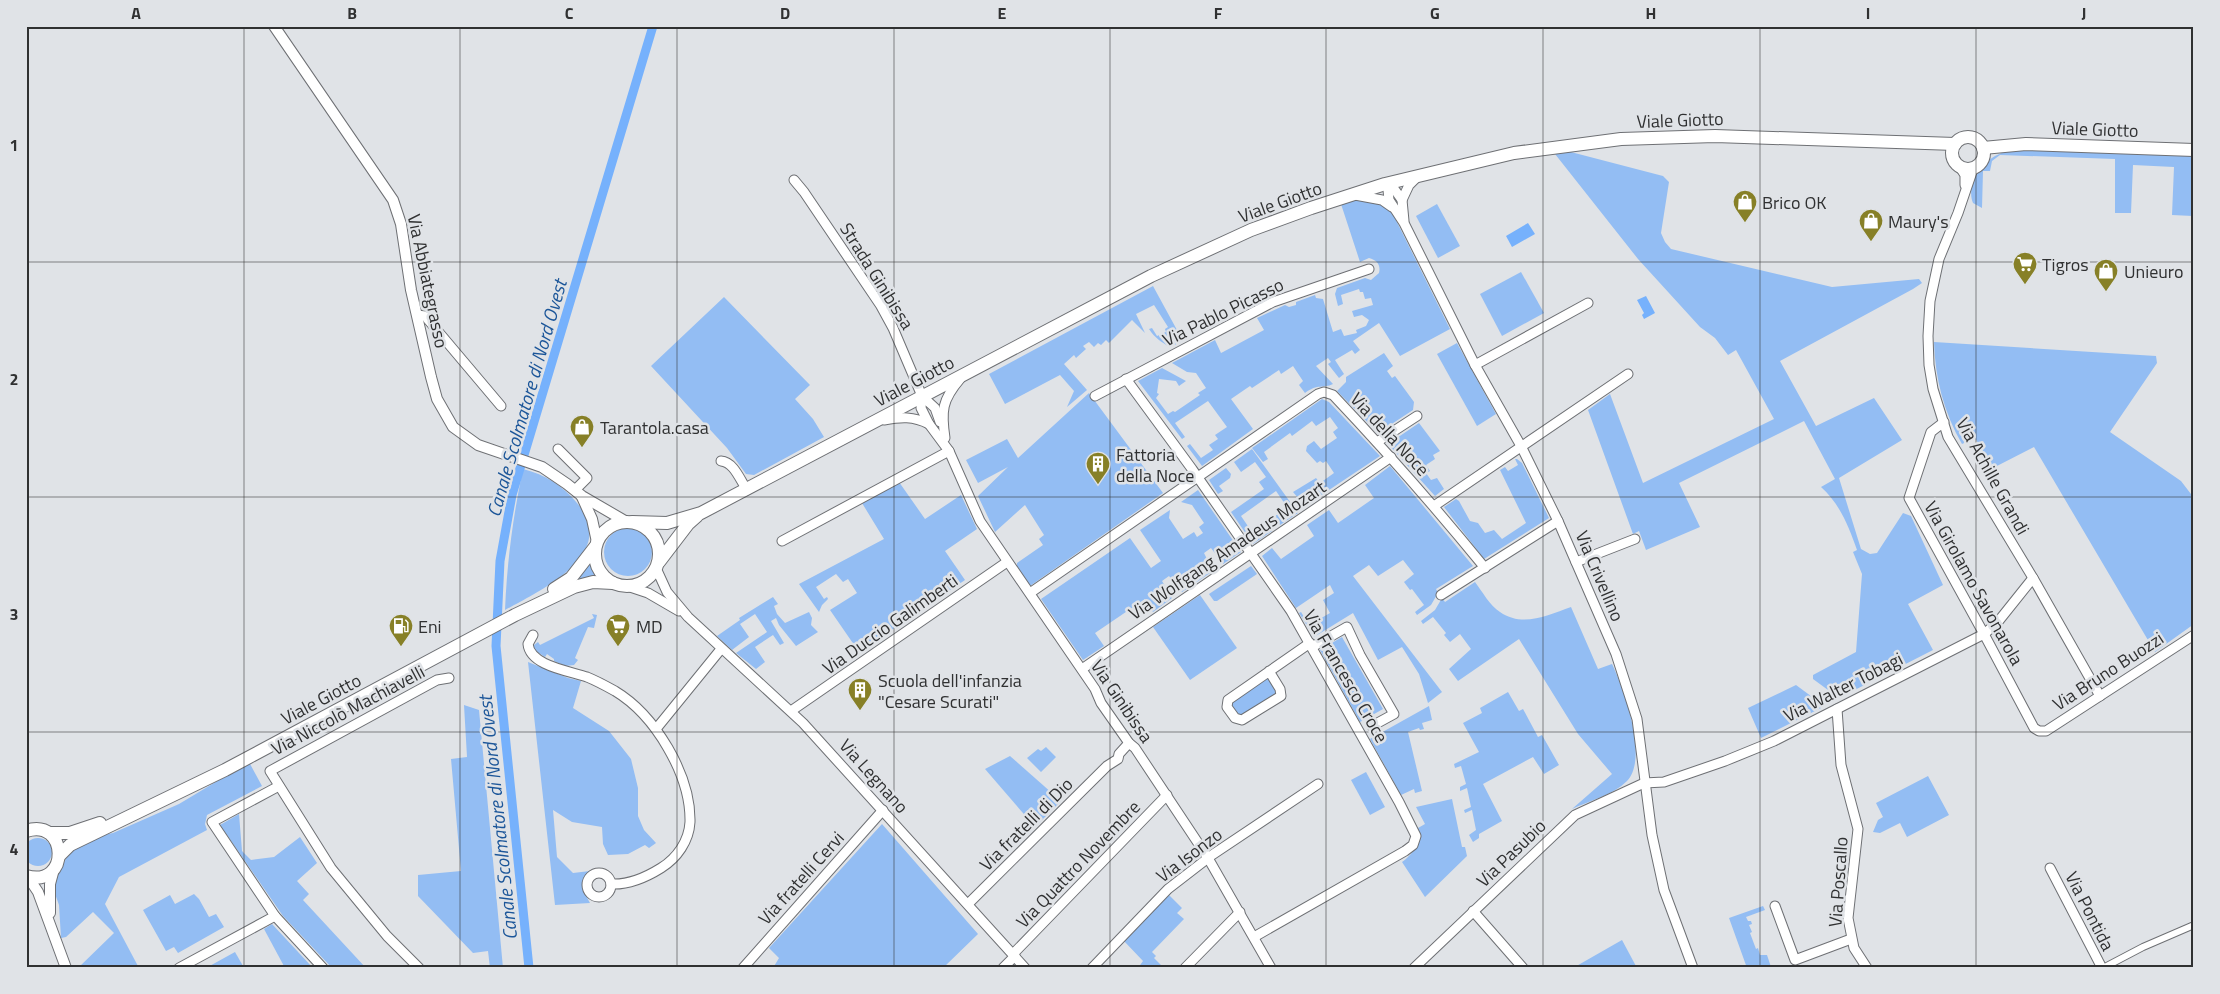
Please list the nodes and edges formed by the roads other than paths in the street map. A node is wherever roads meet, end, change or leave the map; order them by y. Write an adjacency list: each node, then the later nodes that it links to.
1 (274, 26): 19 (street, Via Abbiategrasso)
2 (2194, 141): 7 (main road, Viale Giotto)
3 (1930, 143): 4 (main road, Viale Giotto); 9 (main road); 10 (main road, Viale Giotto)
4 (1955, 144): 6 (main road, Viale Giotto); 9 (main road)
5 (2008, 146): 6 (main road, Viale Giotto); 7 (main road, Viale Giotto); 9 (main road, Viale Giotto)
6 (1983, 148): 9 (main road)
7 (2150, 148): 8 (main road, Viale Giotto)
8 (2194, 150)
9 (1967, 164): 29 (street, Via Achille Grandi)
10 (1419, 175): 12 (main road, Viale Giotto); 14 (street)
11 (794, 180): 24 (street, Strada Ginibissa)
12 (1390, 183): 13 (main road, Viale Giotto); 14 (street); 15 (street, Via Crivellino)
13 (1353, 195): 15 (street); 22 (main road, Viale Giotto)
14 (1402, 200): 16 (street, Via Crivellino)
15 (1395, 208): 16 (street, Via Crivellino)
16 (1404, 223): 20 (street, Via Crivellino)
17 (1369, 269): 23 (street, Via Pablo Picasso)
18 (1588, 303): 20 (street)
19 (417, 315): 26 (street); 40 (street, Via Abbiategrasso)
20 (1475, 365): 33 (street, Via Crivellino)
21 (1628, 374): 33 (street)
22 (963, 375): 24 (main road, Viale Giotto); 31 (street, Via Ginibissa)
23 (1126, 379): 25 (street, Via Pablo Picasso); 38 (street, Via Francesco Croce)
24 (922, 396): 28 (main road, Viale Giotto); 30 (street, Via Ginibissa); 31 (street, Via Ginibissa)
25 (1095, 396)
26 (501, 406)
27 (1417, 416): 32 (street)
28 (874, 422): 30 (street); 39 (main road, Viale Giotto)
29 (1944, 422): 53 (street, Via Achille Grandi); 60 (street, Via Girolamo Savonarola)
30 (929, 424): 35 (street, Via Ginibissa)
31 (945, 438): 35 (street, Via Ginibissa)
32 (1377, 442): 36 (street, Via della Noce); 38 (street, Via della Noce)
33 (1521, 446): 41 (street); 43 (street, Via Crivellino)
34 (558, 449): 40 (street)
35 (949, 451): 46 (street); 49 (street, Via Ginibissa)
36 (1391, 457): 41 (street, Via della Noce); 48 (street, Via Wolfgang Amadeus Mozart)
37 (721, 461): 39 (street)
38 (1198, 477): 48 (street, Via Francesco Croce); 56 (street, Via della Noce)
39 (747, 490): 42 (main road, Viale Giotto)
40 (578, 493): 44 (street, Via Abbiategrasso); 47 (street)
41 (1434, 506): 52 (street, Via della Noce)
42 (701, 513): 44 (main road, Viale Giotto); 51 (main road, Viale Giotto)
43 (1558, 521): 50 (street, Via Crivellino); 52 (street)
44 (628, 522): 47 (main road, Viale Giotto); 51 (main road)
45 (1635, 539): 50 (street)
46 (782, 541)
47 (596, 544): 54 (main road); 58 (main road, Viale Giotto)
48 (1251, 554): 63 (street, Via Francesco Croce); 65 (street, Via Wolfgang Amadeus Mozart)
49 (1007, 562): 56 (street, Via Ginibissa); 70 (street, Via Duccio Galimberti)
50 (1576, 562): 75 (street, Via Crivellino)
51 (657, 565): 55 (main road, Viale Giotto); 59 (street, Via Legnano)
52 (1485, 568): 57 (street)
53 (2033, 578): 60 (street, Via Walter Tobagi); 68 (street, Via Achille Grandi)
54 (613, 582): 55 (main road, Viale Giotto); 58 (main road, Viale Giotto)
55 (627, 586): 59 (street, Via Legnano)
56 (1030, 593): 65 (street, Via Ginibissa)
57 (1440, 596)
58 (515, 615): 79 (main road, Viale Giotto)
59 (688, 617): 64 (street, Via Legnano)
60 (1984, 634): 69 (street, Via Walter Tobagi); 73 (street, Via Girolamo Savonarola)
61 (533, 635): 72 (street)
62 (2194, 635): 68 (street, Via Bruno Buozzi)
63 (1311, 645): 66 (street); 71 (street); 96 (street, Via Francesco Croce)
64 (721, 649): 70 (street, Via Legnano); 72 (street)
65 (1082, 669): 74 (street, Via Ginibissa)
66 (1268, 671): 66 (street)
67 (449, 678): 77 (street, Via Niccolò Machiavelli)
68 (2100, 696): 73 (street, Via Bruno Buozzi)
69 (1837, 708): 75 (street, Via Walter Tobagi); 97 (street, Via Poscallo)
70 (791, 712): 80 (street, Via Legnano)
71 (1372, 726)
72 (656, 730): 88 (street)
73 (2039, 731)
74 (1130, 744): 78 (street, Via Ginibissa); 89 (street, Via fratelli di Dio)
75 (1644, 783): 91 (street, Via Pasubio); 111 (street, Via Crivellino)
76 (1318, 784): 84 (street, Via Isonzo)
77 (279, 786): 93 (street); 102 (street, Via Niccolò Machiavelli)
78 (1167, 795): 84 (street, Via Ginibissa); 98 (street, Via Quattro Novembre)
79 (142, 810): 82 (main road, Viale Giotto); 83 (main road, Viale Giotto)
80 (883, 810): 89 (street, Via Legnano); 103 (street, Via fratelli Cervi)
81 (26, 831): 82 (main road, Viale Giotto)
82 (50, 834): 83 (main road)
83 (60, 856): 86 (main road)
84 (1208, 858): 92 (street, Via Ginibissa); 106 (street, Via Isonzo)
85 (2050, 868): 113 (street, Via Pontida)
86 (54, 869): 87 (main road); 94 (street)
87 (27, 876): 94 (street)
88 (611, 884)
89 (968, 904): 98 (street, Via Legnano)
90 (1775, 906): 97 (street, Via Poscallo)
91 (1473, 911): 109 (street, Via Pasubio); 110 (street)
92 (1240, 912): 96 (street, Via Ginibissa); 107 (street)
93 (275, 916): 100 (street); 101 (street)
94 (51, 924): 99 (street)
95 (2194, 925): 113 (street)
96 (1254, 937): 108 (street, Via Ginibissa)
97 (1851, 939): 112 (street, Via Poscallo)
98 (1014, 955): 104 (street, Via Quattro Novembre); 105 (street, Via Legnano)
99 (66, 968)
100 (179, 968)
101 (323, 968)
102 (419, 968)
103 (743, 968)
104 (1003, 968)
105 (1025, 968)
106 (1092, 968)
107 (1185, 968)
108 (1271, 968)
109 (1414, 968)
110 (1523, 968)
111 (1693, 968)
112 (1867, 968)
113 (2102, 968)

